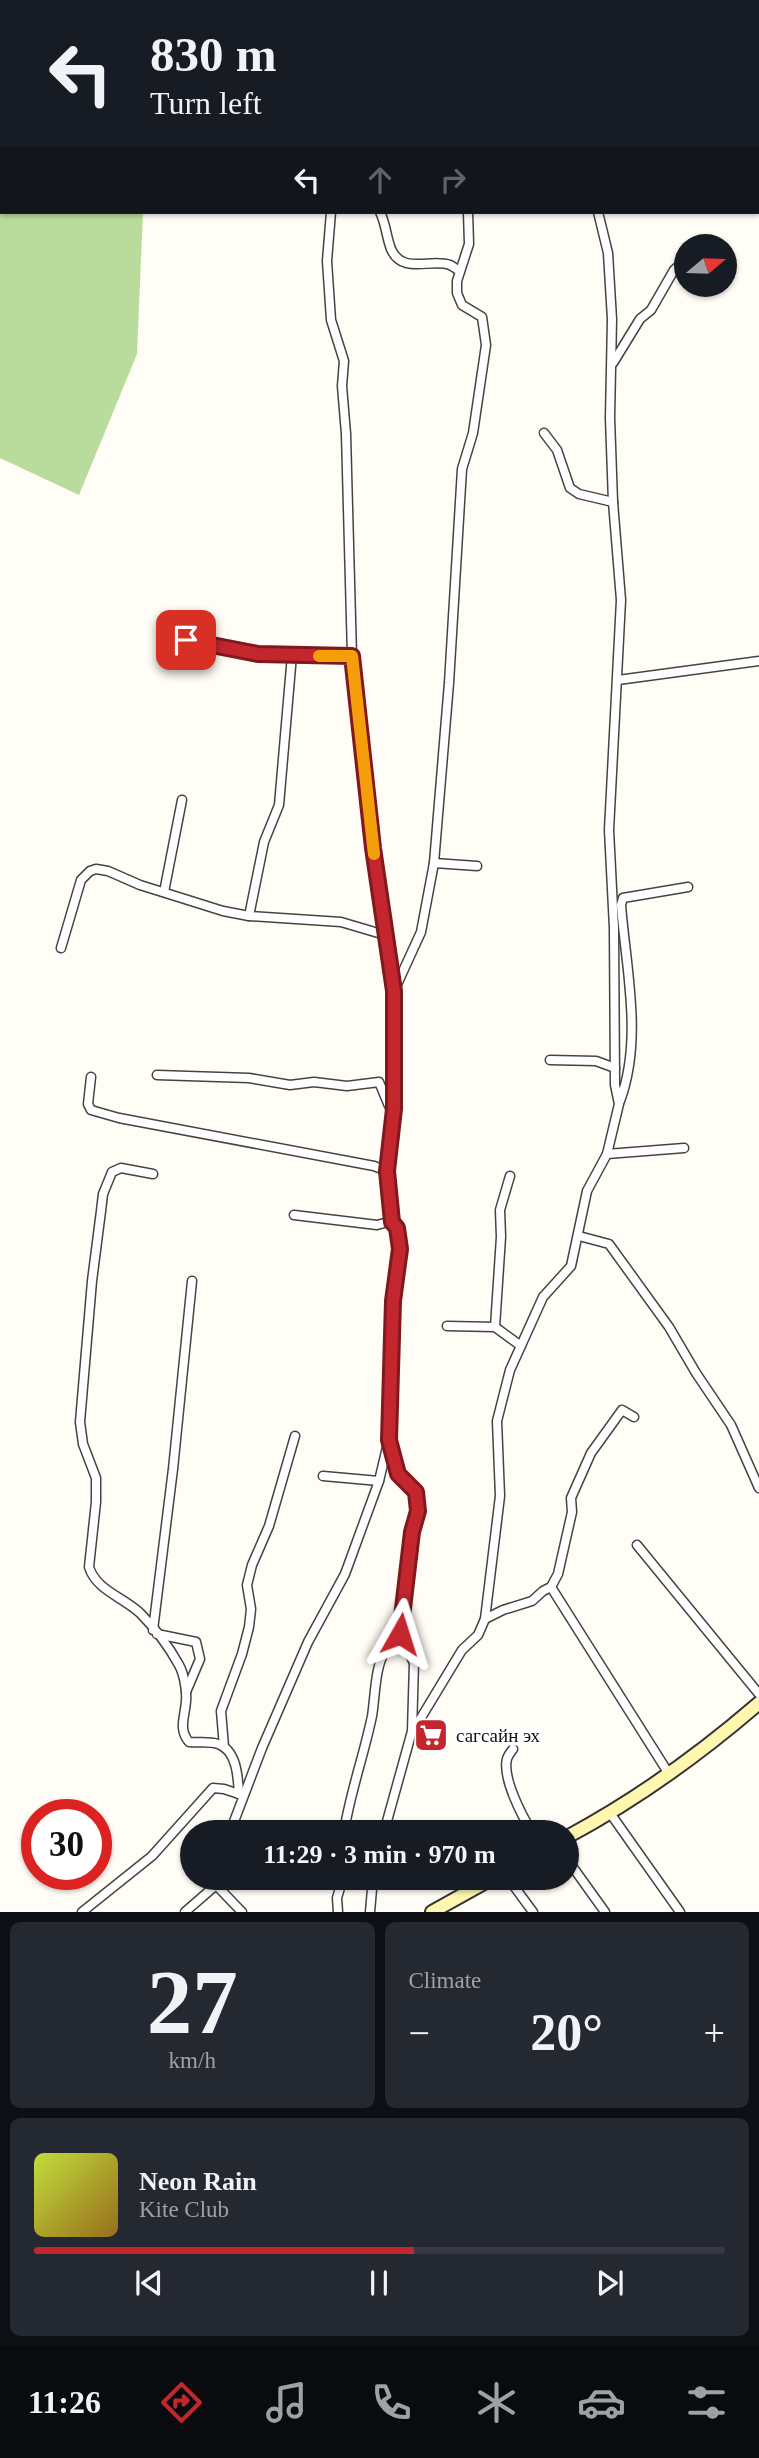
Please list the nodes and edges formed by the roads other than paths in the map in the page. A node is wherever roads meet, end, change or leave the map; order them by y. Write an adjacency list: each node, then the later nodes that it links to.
1 (331, 214): 12 (street)
2 (381, 214): 6 (street)
3 (468, 214): 6 (street)
4 (598, 214): 7 (street)
5 (674, 270): 7 (street)
6 (460, 271): 16 (street)
7 (611, 365): 9 (street)
8 (544, 433): 9 (street)
9 (613, 502): 14 (street)
10 (186, 640): 11 (street)
11 (292, 655): 12 (street); 20 (street)
12 (352, 656): 22 (street)
13 (759, 661): 14 (street)
14 (618, 680): 21 (street)
15 (182, 800): 19 (street)
16 (434, 863): 17 (street); 25 (street)
17 (477, 866)
18 (688, 887): 23 (street)
19 (164, 892): 20 (street); 24 (street)
20 (249, 916): 22 (street)
21 (614, 928): 23 (street); 27 (street)
22 (385, 935): 25 (street)
23 (624, 945): 30 (street)
24 (61, 948)
25 (394, 991): 31 (street)
26 (551, 1060): 27 (street)
27 (615, 1068): 30 (street)
28 (157, 1075): 31 (street)
29 (91, 1077): 34 (street)
30 (618, 1104): 33 (street)
31 (394, 1109): 34 (street)
32 (684, 1148): 33 (street)
33 (607, 1154): 39 (street)
34 (387, 1171): 38 (street)
35 (153, 1174): 53 (street)
36 (510, 1176): 42 (street)
37 (294, 1215): 38 (street)
38 (392, 1222): 46 (street)
39 (579, 1236): 43 (street); 49 (street)
40 (192, 1281): 53 (street)
41 (447, 1326): 42 (street)
42 (495, 1327): 43 (street)
43 (521, 1346): 52 (street)
44 (634, 1416): 51 (street)
45 (295, 1436): 59 (street)
46 (389, 1440): 48 (street); 54 (street)
47 (323, 1476): 48 (street)
48 (379, 1481): 62 (street)
49 (759, 1488)
50 (637, 1545): 56 (street)
51 (551, 1587): 52 (street); 61 (street)
52 (485, 1619): 58 (street)
53 (155, 1632): 55 (street); 55 (street)
54 (404, 1644): 58 (street); 65 (street)
55 (186, 1692): 59 (street)
56 (759, 1694)
57 (759, 1703): 61 (main road)
58 (412, 1731): 66 (street)
59 (224, 1747): 62 (street)
60 (513, 1749): 67 (street)
61 (668, 1774): 63 (main road)
62 (242, 1795): 64 (street); 77 (street)
63 (610, 1814): 68 (main road); 85 (street)
64 (234, 1820)
65 (346, 1820)
66 (387, 1820)
67 (525, 1820)
68 (579, 1831)
69 (579, 1876): 84 (street)
70 (208, 1890): 78 (street)
71 (224, 1890): 79 (street)
72 (339, 1890): 80 (street)
73 (372, 1890): 81 (street)
74 (476, 1890): 76 (main road)
75 (517, 1890): 83 (street)
76 (448, 1909): 82 (main road)
77 (82, 1912)
78 (185, 1912)
79 (242, 1912)
80 (338, 1912)
81 (370, 1912)
82 (432, 1912)
83 (533, 1912)
84 (605, 1912)
85 (680, 1912)

